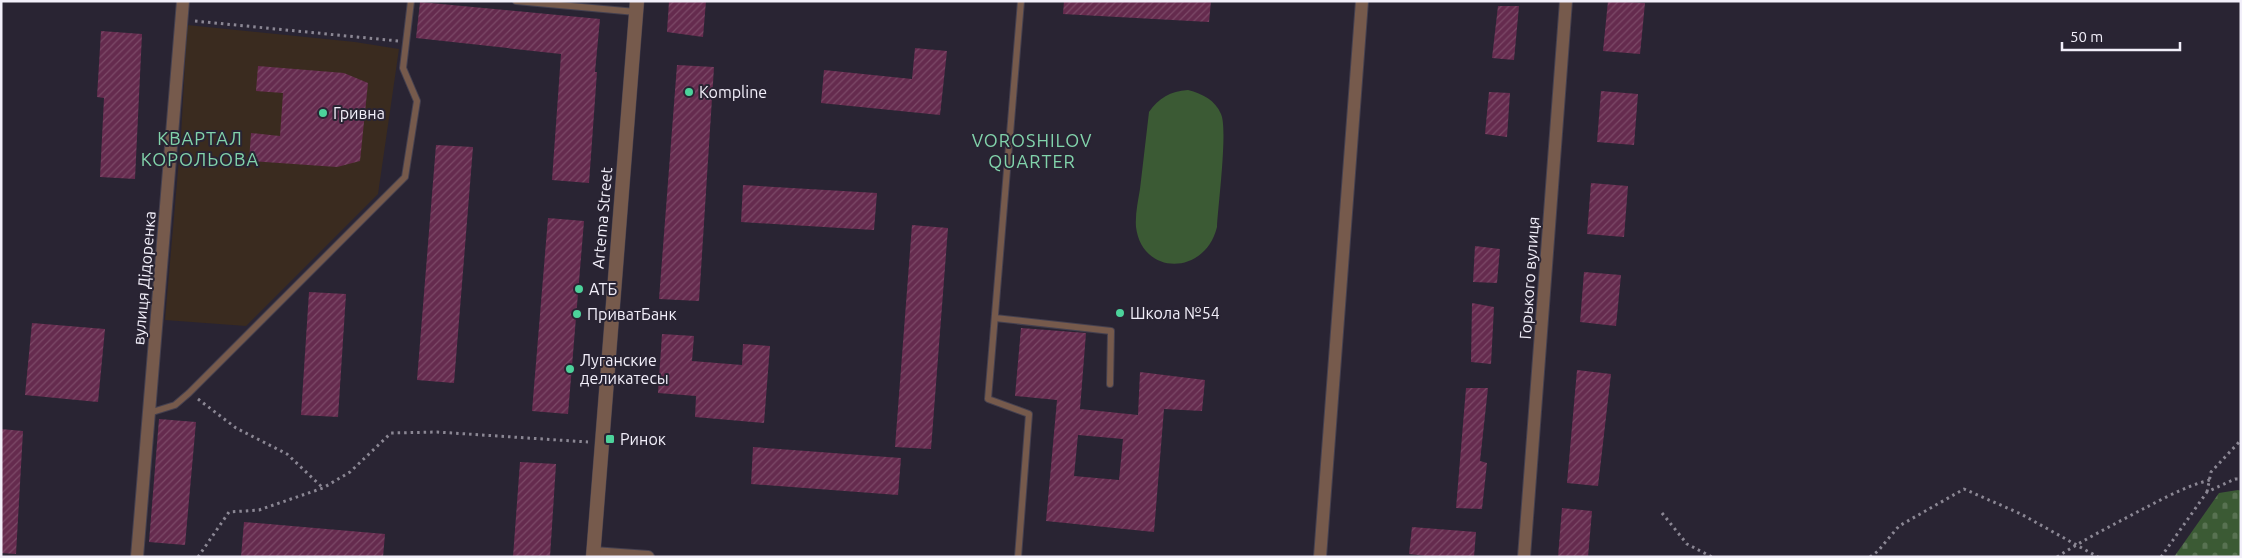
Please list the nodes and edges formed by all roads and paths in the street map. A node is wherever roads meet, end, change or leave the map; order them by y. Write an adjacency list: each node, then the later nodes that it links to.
1 (183, 1): 8 (street, вулиця Дідоренка)
2 (411, 1): 9 (lane)
3 (516, 1): 7 (lane)
4 (1021, 1): 10 (lane)
5 (1362, 1): 27 (street)
6 (1566, 1): 28 (street, Горького вулиця)
7 (636, 7): 15 (street, Artema Street)
8 (182, 20): 9 (path); 13 (street, вулиця Дідоренка)
9 (406, 41): 12 (lane)
10 (995, 318): 11 (lane); 26 (lane)
11 (1110, 384)
12 (189, 392): 13 (lane); 18 (path)
13 (149, 413): 23 (street, вулиця Дідоренка)
14 (2241, 440): 17 (path)
15 (601, 444): 18 (path); 22 (street, Artema Street)
16 (2241, 479): 19 (path)
17 (2210, 480): 19 (path); 21 (path)
18 (323, 488): 24 (path)
19 (2207, 492): 33 (path)
20 (1662, 513): 29 (path)
21 (2077, 544): 30 (path); 31 (path); 32 (path)
22 (593, 555): 25 (street)
23 (137, 557)
24 (198, 557)
25 (648, 557)
26 (1018, 557)
27 (1320, 557)
28 (1524, 557)
29 (1712, 557)
30 (1870, 557)
31 (2057, 557)
32 (2098, 557)
33 (2161, 557)

